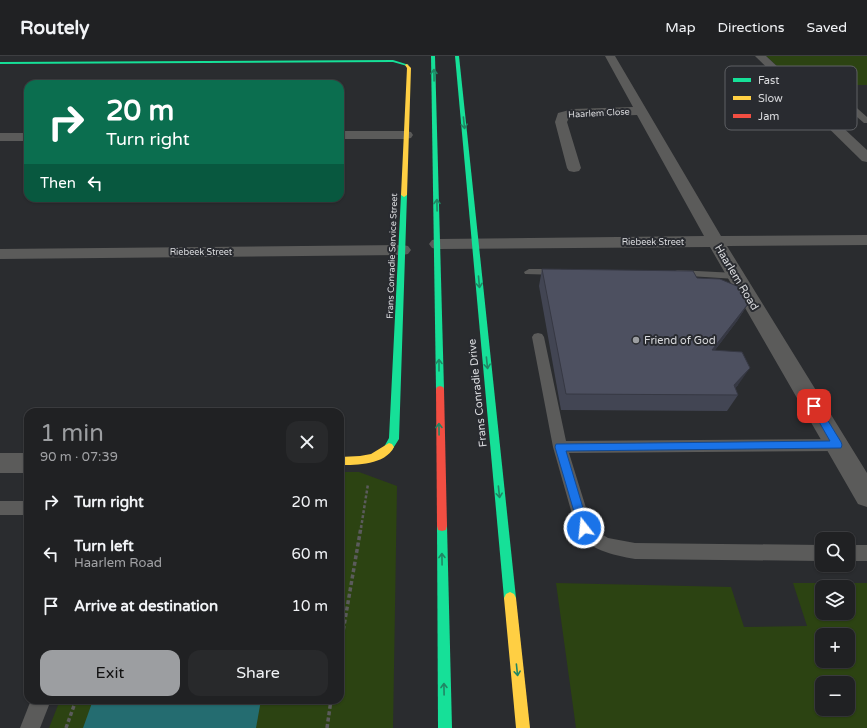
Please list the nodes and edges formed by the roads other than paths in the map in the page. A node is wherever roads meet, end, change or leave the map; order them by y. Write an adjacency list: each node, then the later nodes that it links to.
1 (433, 56): 20 (main road, one-way to 1)
2 (457, 56): 18 (main road, Frans Conradie Drive, one-way to 18)
3 (610, 56): 7 (street, Haarlem Road)
4 (760, 56): 6 (street)
5 (0, 63): 11 (main road, Frans Conradie Service Street)
6 (770, 66)
7 (641, 111): 16 (street, Haarlem Close); 17 (street, Haarlem Road)
8 (857, 112): 9 (lane)
9 (867, 121)
10 (838, 130): 15 (street)
11 (406, 135): 12 (street); 21 (main road, Frans Conradie Service Street)
12 (344, 136)
13 (0, 137): 14 (street)
14 (24, 137)
15 (867, 158)
16 (574, 168)
17 (716, 242): 18 (street, Riebeek Street); 19 (street, Riebeek Street); 26 (street, Haarlem Road)
18 (476, 243): 20 (street, Riebeek Street); 42 (main road, Frans Conradie Drive, one-way to 42)
19 (865, 243)
20 (438, 244): 41 (main road, one-way to 20)
21 (402, 250): 22 (street, Riebeek Street); 30 (main road, Frans Conradie Service Street)
22 (0, 254)
23 (529, 272): 24 (lane)
24 (567, 272)
25 (666, 272): 26 (lane)
26 (736, 276): 28 (street, Haarlem Road)
27 (538, 337): 29 (lane)
28 (838, 445): 29 (lane); 33 (street, Haarlem Road)
29 (560, 447): 36 (lane)
30 (344, 461)
31 (0, 463): 32 (street)
32 (24, 463)
33 (867, 496)
34 (0, 508): 35 (lane)
35 (24, 508)
36 (815, 553)
37 (855, 553): 38 (lane)
38 (867, 553)
39 (39, 704): 40 (lane)
40 (30, 728)
41 (445, 728)
42 (522, 728)

